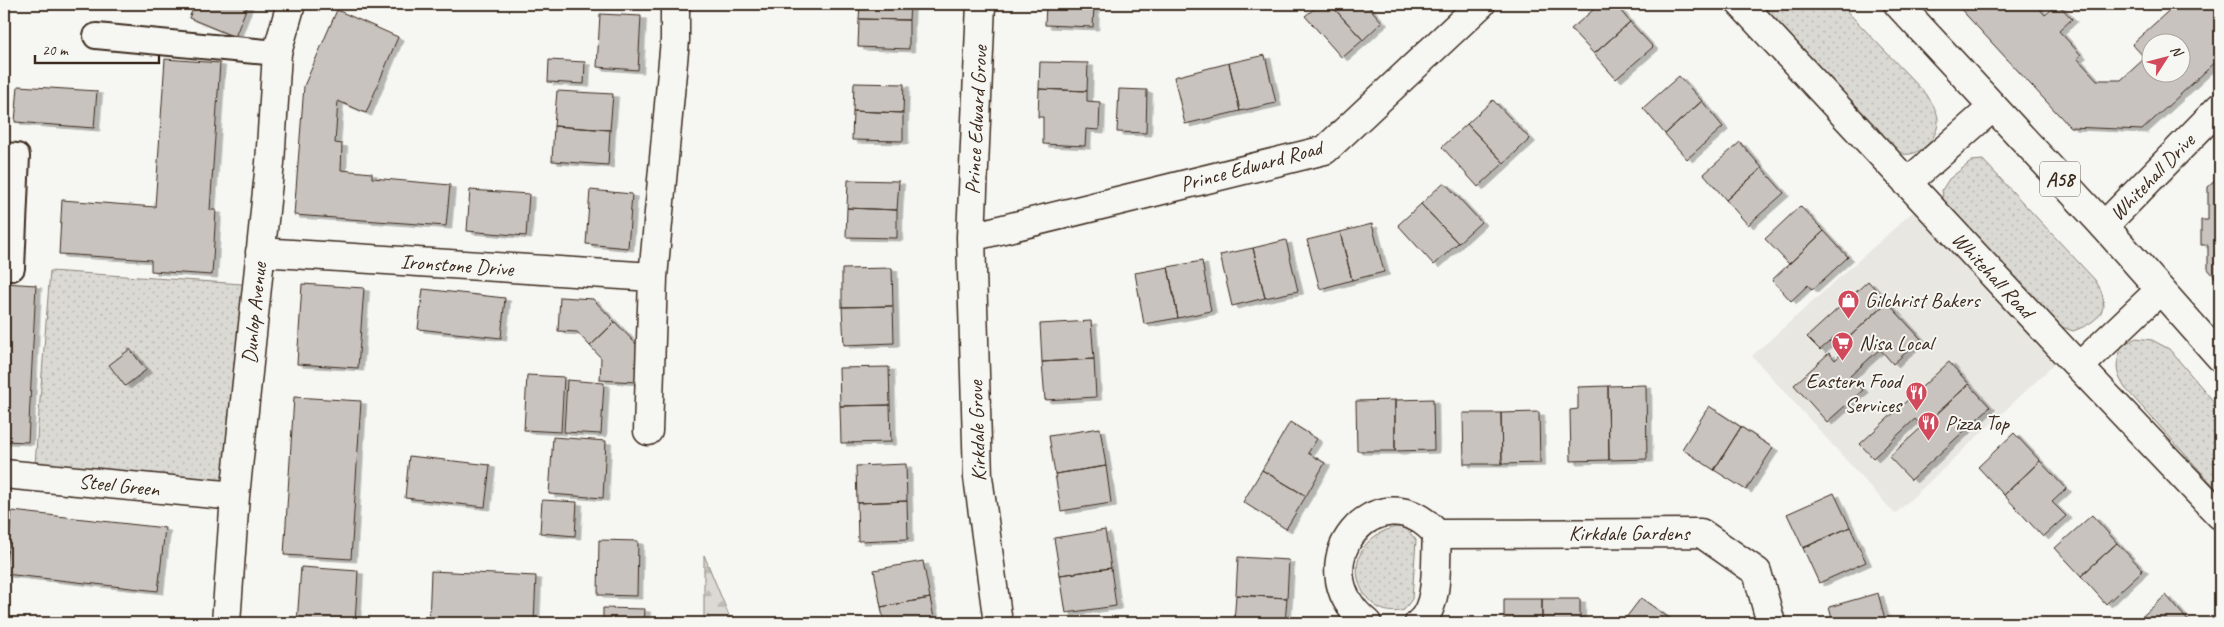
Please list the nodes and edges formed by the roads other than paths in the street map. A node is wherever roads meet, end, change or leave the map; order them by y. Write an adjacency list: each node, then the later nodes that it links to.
1 (291, 4): 8 (street, Dunlop Avenue)
2 (675, 4): 17 (street)
3 (981, 4): 14 (street, Prince Edward Grove)
4 (1481, 4): 14 (street, Prince Edward Road)
5 (1741, 4): 12 (street, Whitehall Road)
6 (1898, 4): 10 (street, A58)
7 (96, 36): 8 (lane)
8 (277, 54): 15 (street, Dunlop Avenue)
9 (2220, 107): 13 (street, Whitehall Drive)
10 (1993, 108): 12 (street); 13 (street, A58)
11 (4, 155): 16 (lane)
12 (1907, 183): 20 (street, Whitehall Road)
13 (2104, 226): 18 (street, A58)
14 (971, 237): 27 (street, Kirkdale Grove)
15 (260, 252): 17 (street, Ironstone Drive); 23 (street, Dunlop Avenue)
16 (12, 268)
17 (653, 277): 21 (street)
18 (2160, 290): 19 (street, A58); 20 (street)
19 (2220, 357)
20 (2079, 366): 24 (street, Whitehall Road)
21 (648, 431)
22 (4, 474): 23 (street, Steel Green)
23 (235, 496): 26 (street, Dunlop Avenue)
24 (2220, 515)
25 (1437, 534): 28 (street); 29 (street); 30 (street, Kirkdale Gardens)
26 (226, 623)
27 (998, 623)
28 (1367, 623)
29 (1419, 623)
30 (1771, 623)

